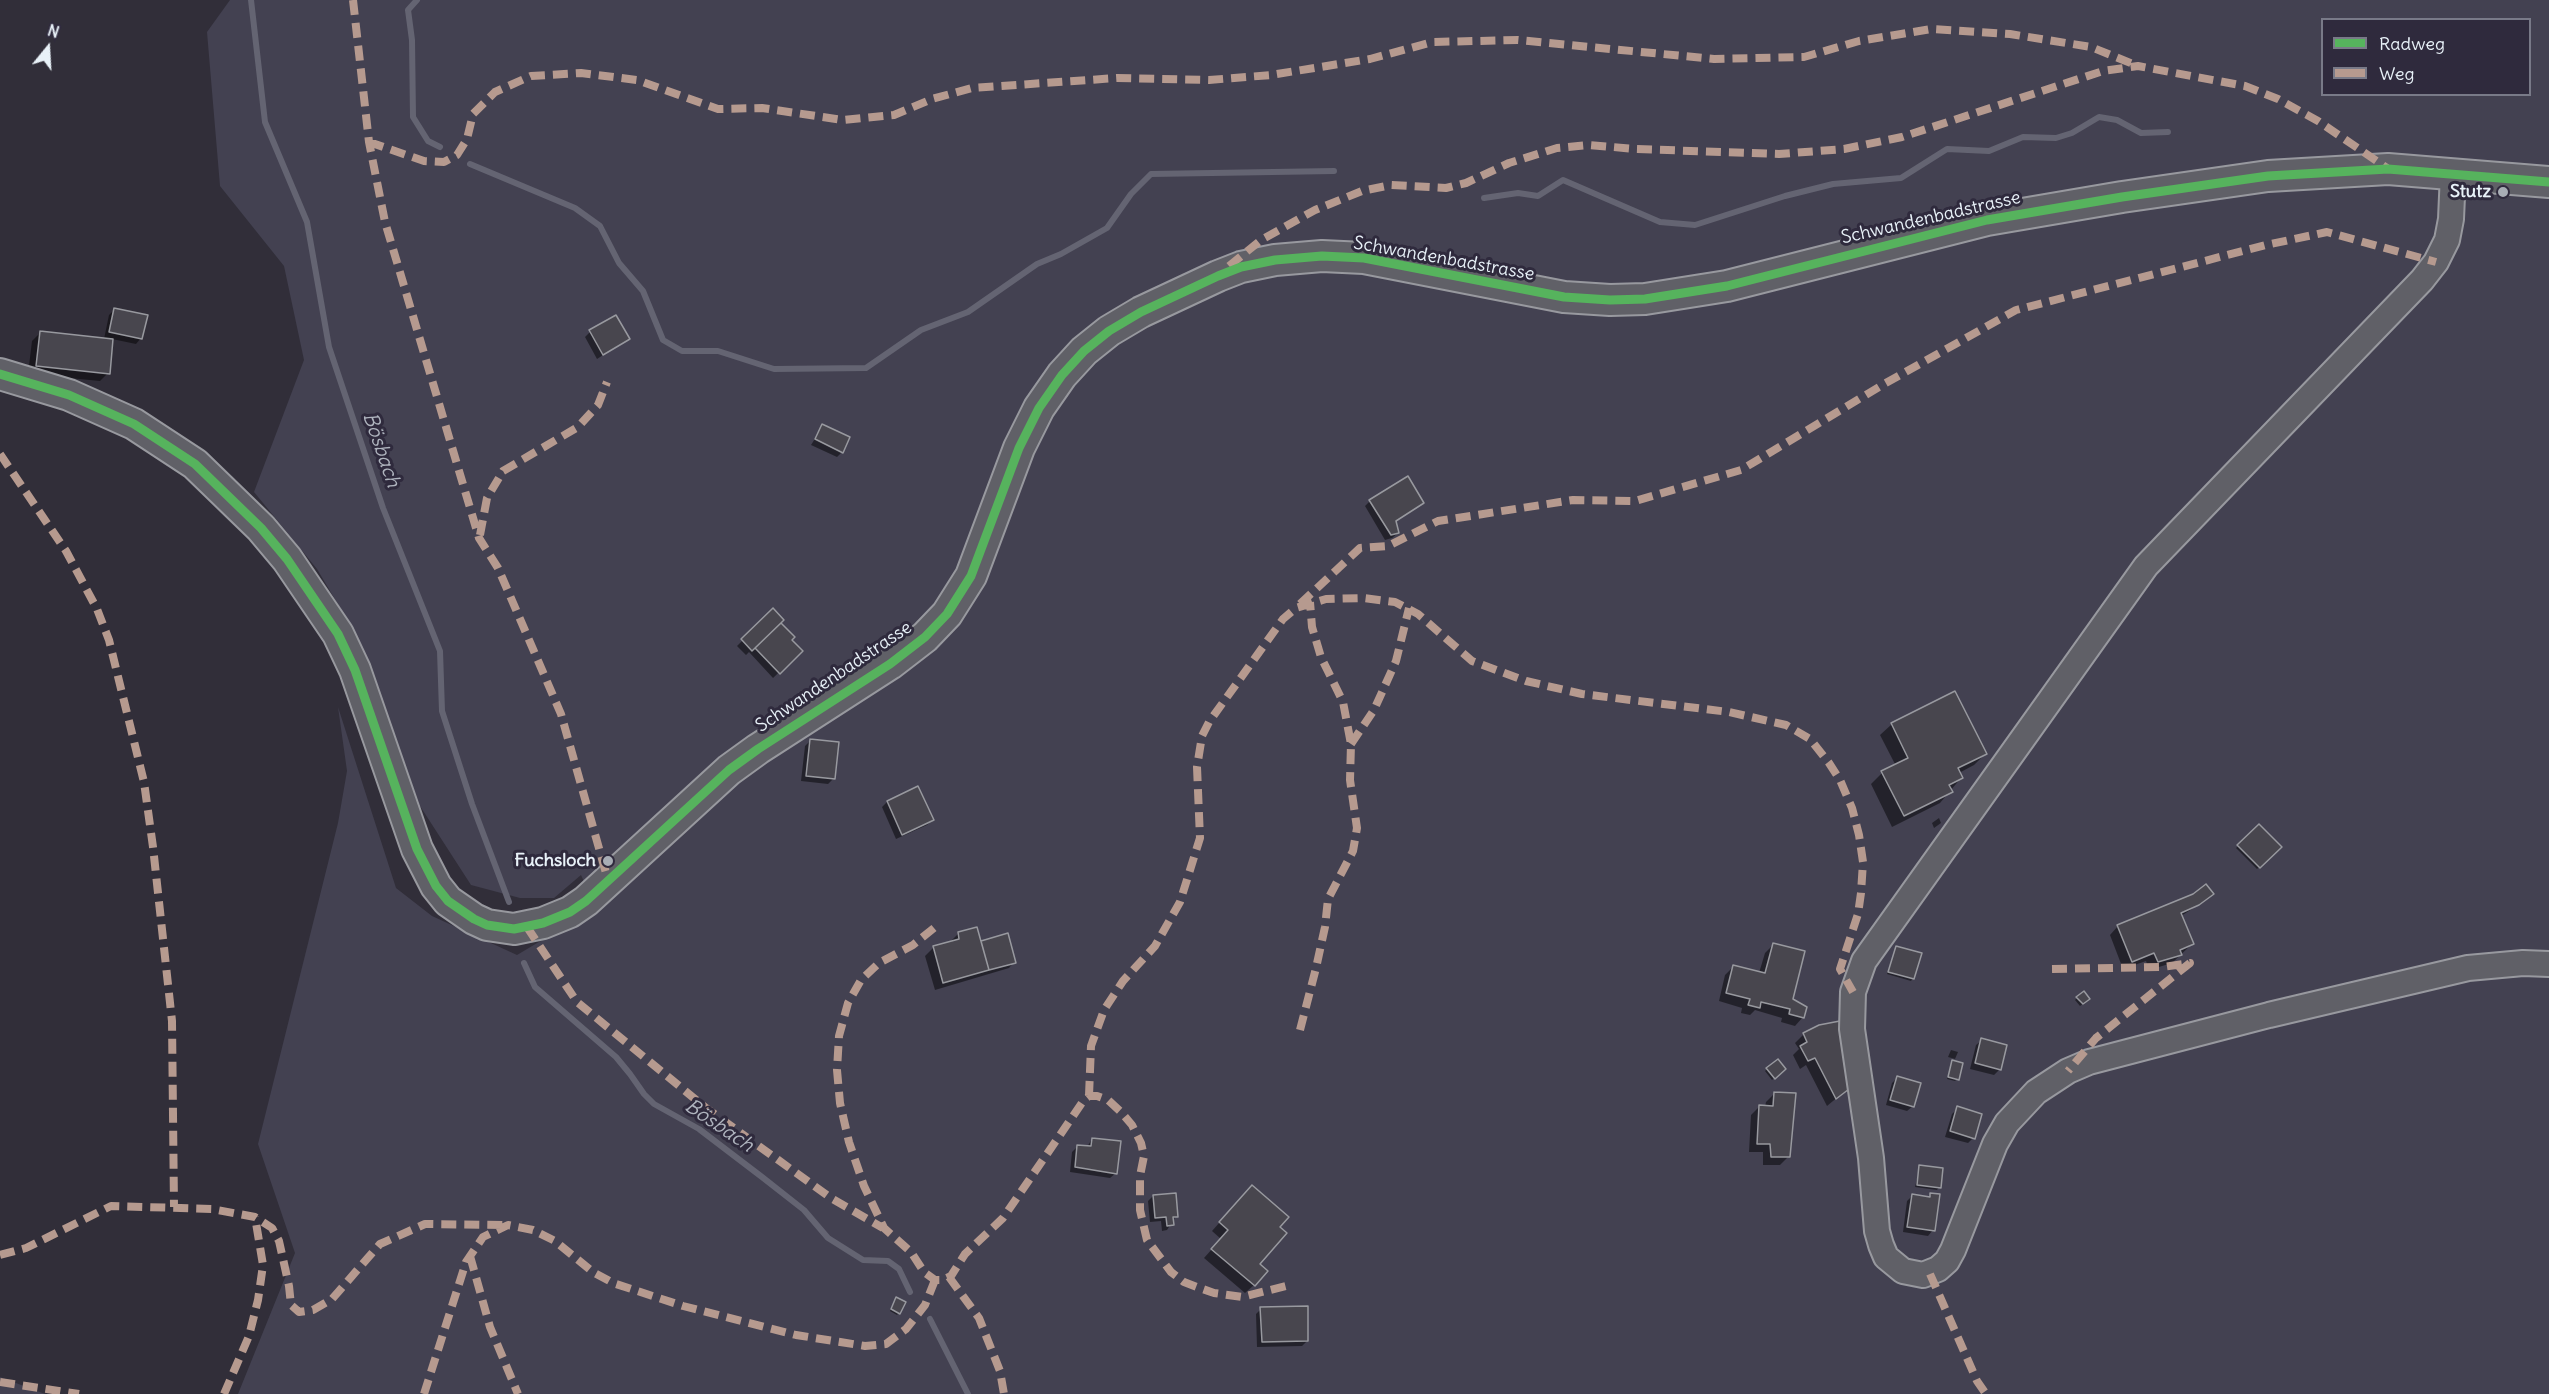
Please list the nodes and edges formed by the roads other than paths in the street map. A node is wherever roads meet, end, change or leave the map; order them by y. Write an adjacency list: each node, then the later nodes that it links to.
1 (2453, 173): 2 (street, Schwandenbadstrasse); 3 (street, Schwandenbadstrasse); 4 (street)
2 (2549, 182)
3 (0, 374)
4 (2549, 964)

